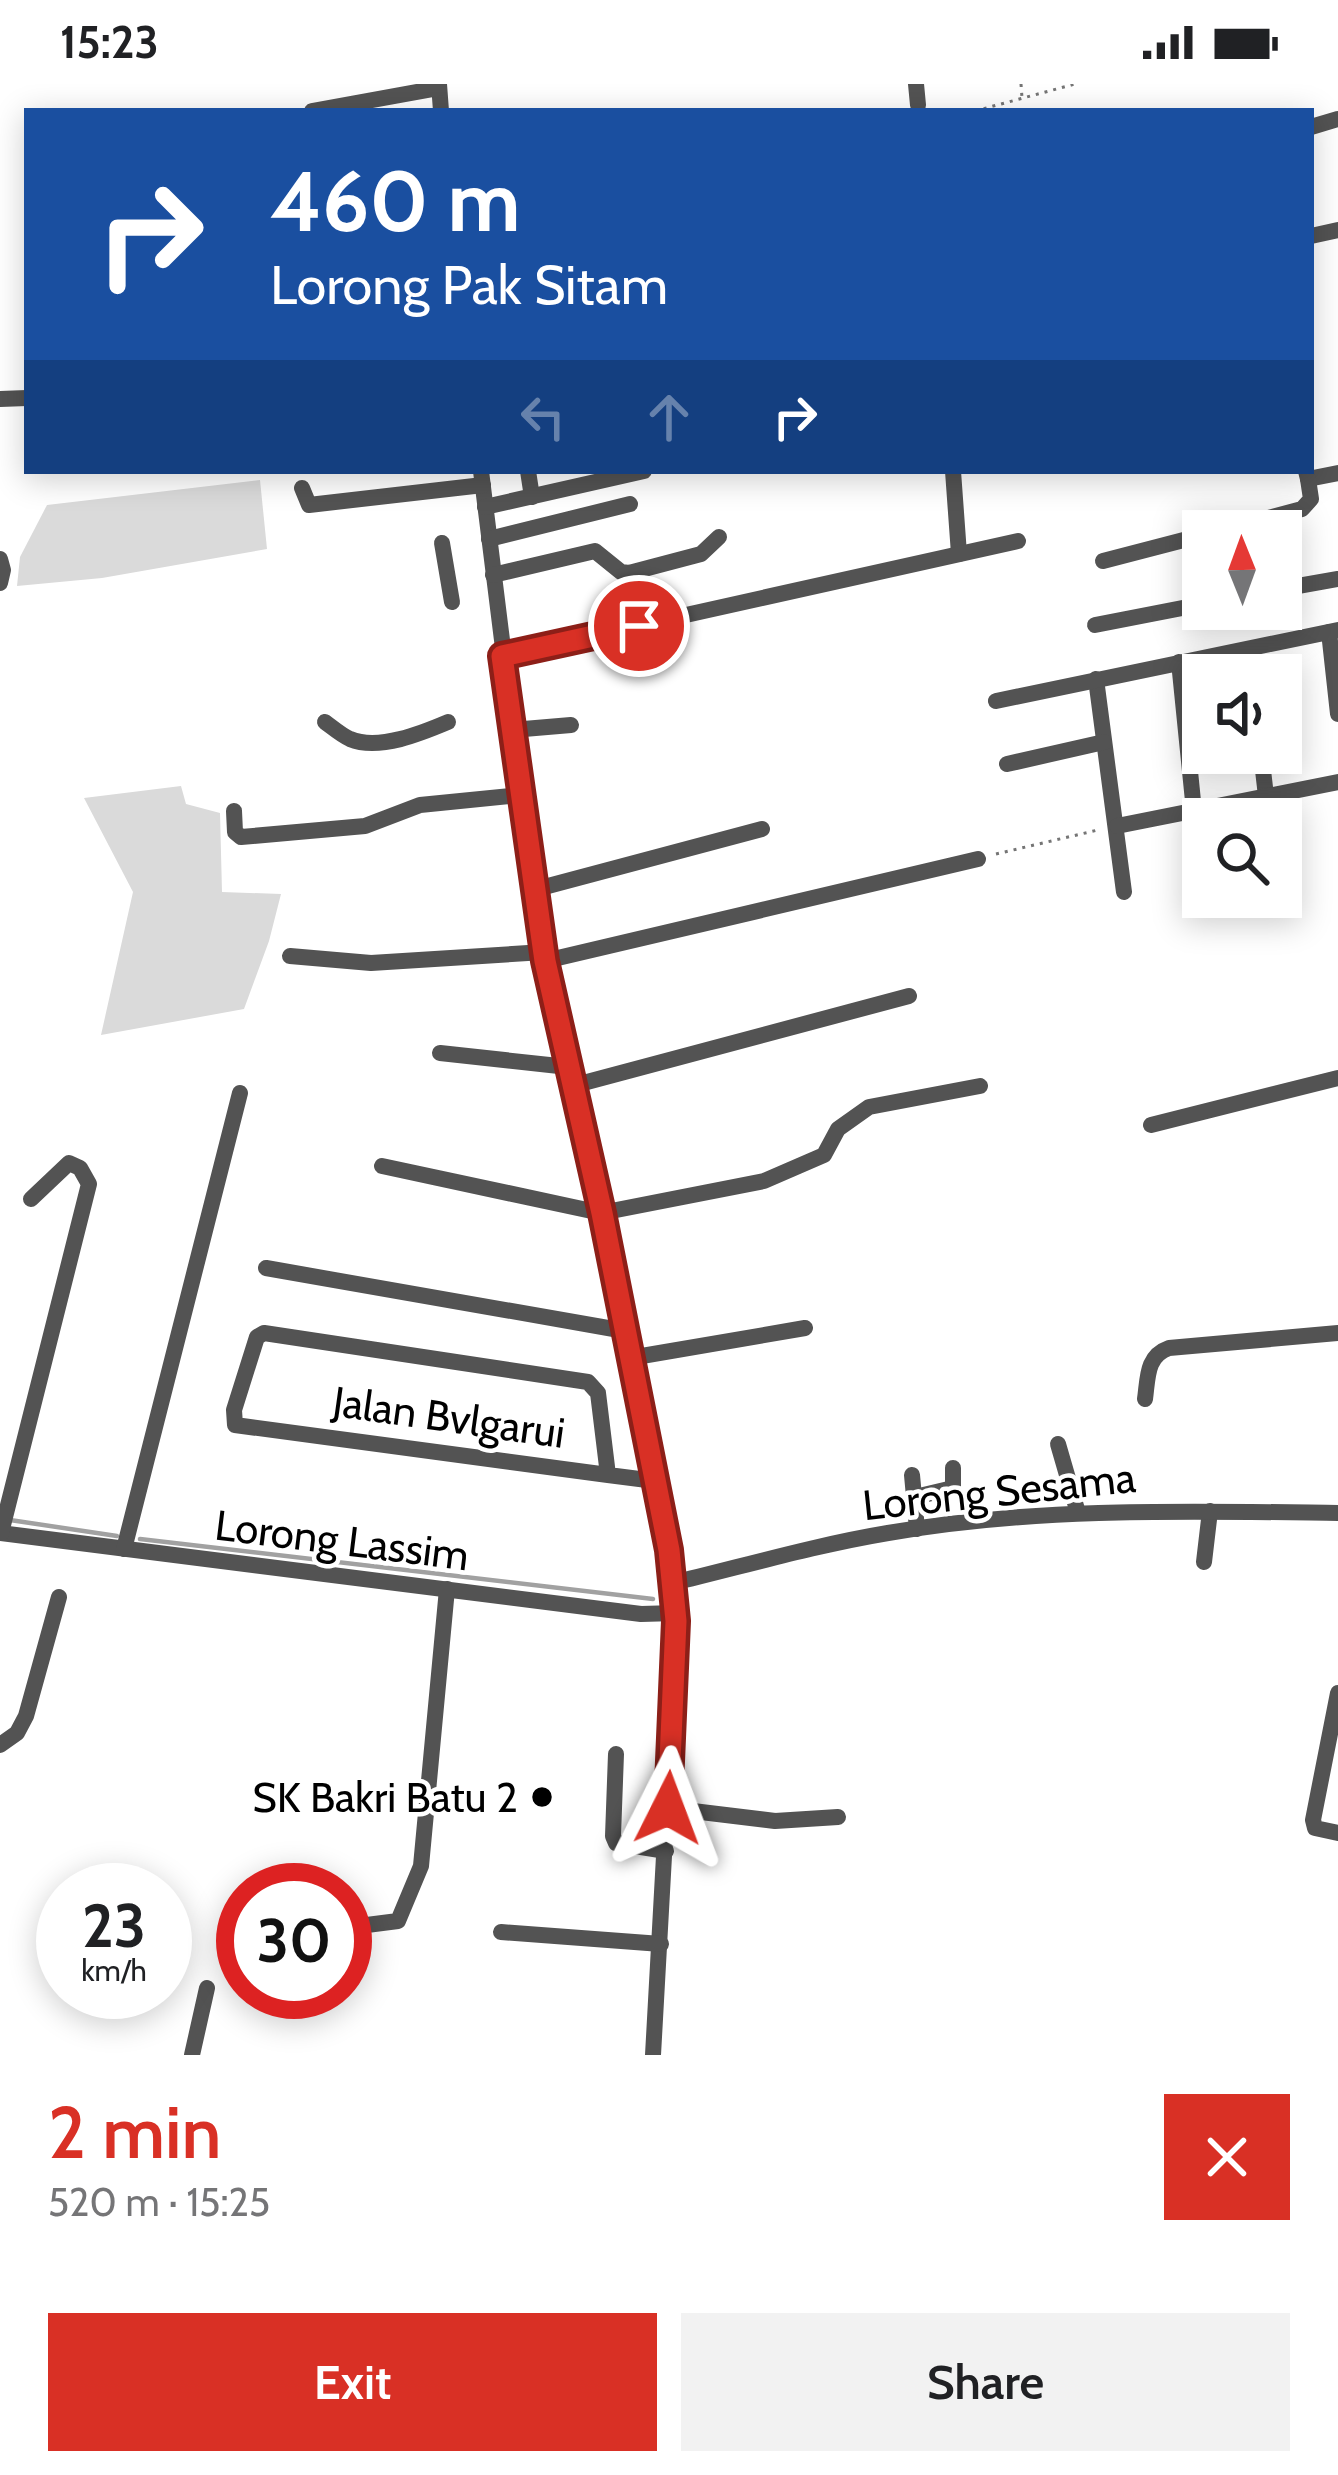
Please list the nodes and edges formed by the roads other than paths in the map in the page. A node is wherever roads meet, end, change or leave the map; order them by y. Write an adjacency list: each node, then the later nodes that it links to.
1 (916, 84): 3 (street)
2 (439, 86): 4 (street)
3 (918, 105)
4 (327, 108)
5 (1338, 473): 9 (street)
6 (528, 474): 12 (street)
7 (631, 474): 12 (street)
8 (953, 474): 21 (street)
9 (1307, 475): 15 (street)
10 (482, 478): 11 (street); 14 (street)
11 (302, 488)
12 (532, 496): 14 (street)
13 (630, 503): 17 (street)
14 (485, 508): 17 (street)
15 (1295, 510)
16 (718, 537): 24 (street)
17 (489, 539): 24 (street)
18 (1182, 540): 23 (street)
19 (1018, 541): 21 (street)
20 (442, 543): 28 (street)
21 (959, 554): 32 (street)
22 (0, 559): 26 (street)
23 (1103, 561)
24 (494, 575): 32 (street)
25 (1338, 579): 27 (street)
26 (0, 583)
27 (1302, 586)
28 (452, 602)
29 (1182, 608): 30 (street)
30 (1095, 625)
31 (1334, 631): 33 (street); 36 (street)
32 (502, 656): 40 (street)
33 (1179, 662): 34 (street); 47 (street)
34 (1096, 679): 35 (street); 41 (street)
35 (996, 701)
36 (1338, 714)
37 (325, 722): 38 (street)
38 (448, 722)
39 (572, 724): 40 (street)
40 (512, 730): 45 (street)
41 (1104, 742): 42 (street); 51 (street)
42 (1006, 764)
43 (1264, 774): 46 (street)
44 (1338, 782): 46 (street)
45 (520, 795): 49 (street); 54 (street)
46 (1267, 796): 48 (street)
47 (1193, 798)
48 (1257, 798)
49 (234, 812)
50 (1182, 813): 51 (street)
51 (1117, 826): 55 (street)
52 (762, 829): 54 (street)
53 (978, 859): 57 (street)
54 (533, 890): 57 (street)
55 (1124, 892)
56 (290, 956): 57 (street)
57 (544, 957): 60 (street)
58 (909, 996): 60 (street)
59 (440, 1053): 60 (street)
60 (570, 1077): 67 (street)
61 (1338, 1078): 64 (street)
62 (980, 1086): 67 (street)
63 (240, 1094): 85 (street)
64 (1151, 1124)
65 (382, 1166): 67 (street)
66 (31, 1199): 84 (street)
67 (602, 1213): 70 (street)
68 (266, 1268): 70 (street)
69 (805, 1328): 72 (street)
70 (625, 1330): 72 (street)
71 (1338, 1333): 73 (street)
72 (630, 1358): 78 (street)
73 (1144, 1400)
74 (1058, 1444): 82 (street)
75 (953, 1468): 79 (street)
76 (608, 1475): 76 (street, Jalan Bvlgarui); 78 (street, Jalan Bvlgarui)
77 (912, 1475): 79 (street)
78 (655, 1481): 87 (street)
79 (915, 1497): 83 (street)
80 (1210, 1511): 81 (street, Lorong Sesama); 82 (street, Lorong Sesama); 86 (street)
81 (1338, 1513)
82 (1078, 1514): 83 (street, Lorong Sesama)
83 (917, 1529): 87 (street, Lorong Sesama)
84 (0, 1533): 85 (street, Lorong Lassim)
85 (124, 1549): 88 (street, Lorong Lassim)
86 (1204, 1562)
87 (673, 1583): 90 (street)
88 (447, 1589): 90 (street, Lorong Lassim); 98 (street)
89 (58, 1597): 92 (street)
90 (676, 1613): 94 (street)
91 (1338, 1693): 96 (street)
92 (0, 1745)
93 (616, 1754): 97 (street)
94 (668, 1808): 95 (street); 97 (street)
95 (838, 1817)
96 (1338, 1833)
97 (666, 1851): 100 (street)
98 (372, 1924)
99 (501, 1932): 100 (street)
100 (661, 1944): 103 (street)
101 (207, 1988): 102 (street)
102 (192, 2055)
103 (653, 2055)

